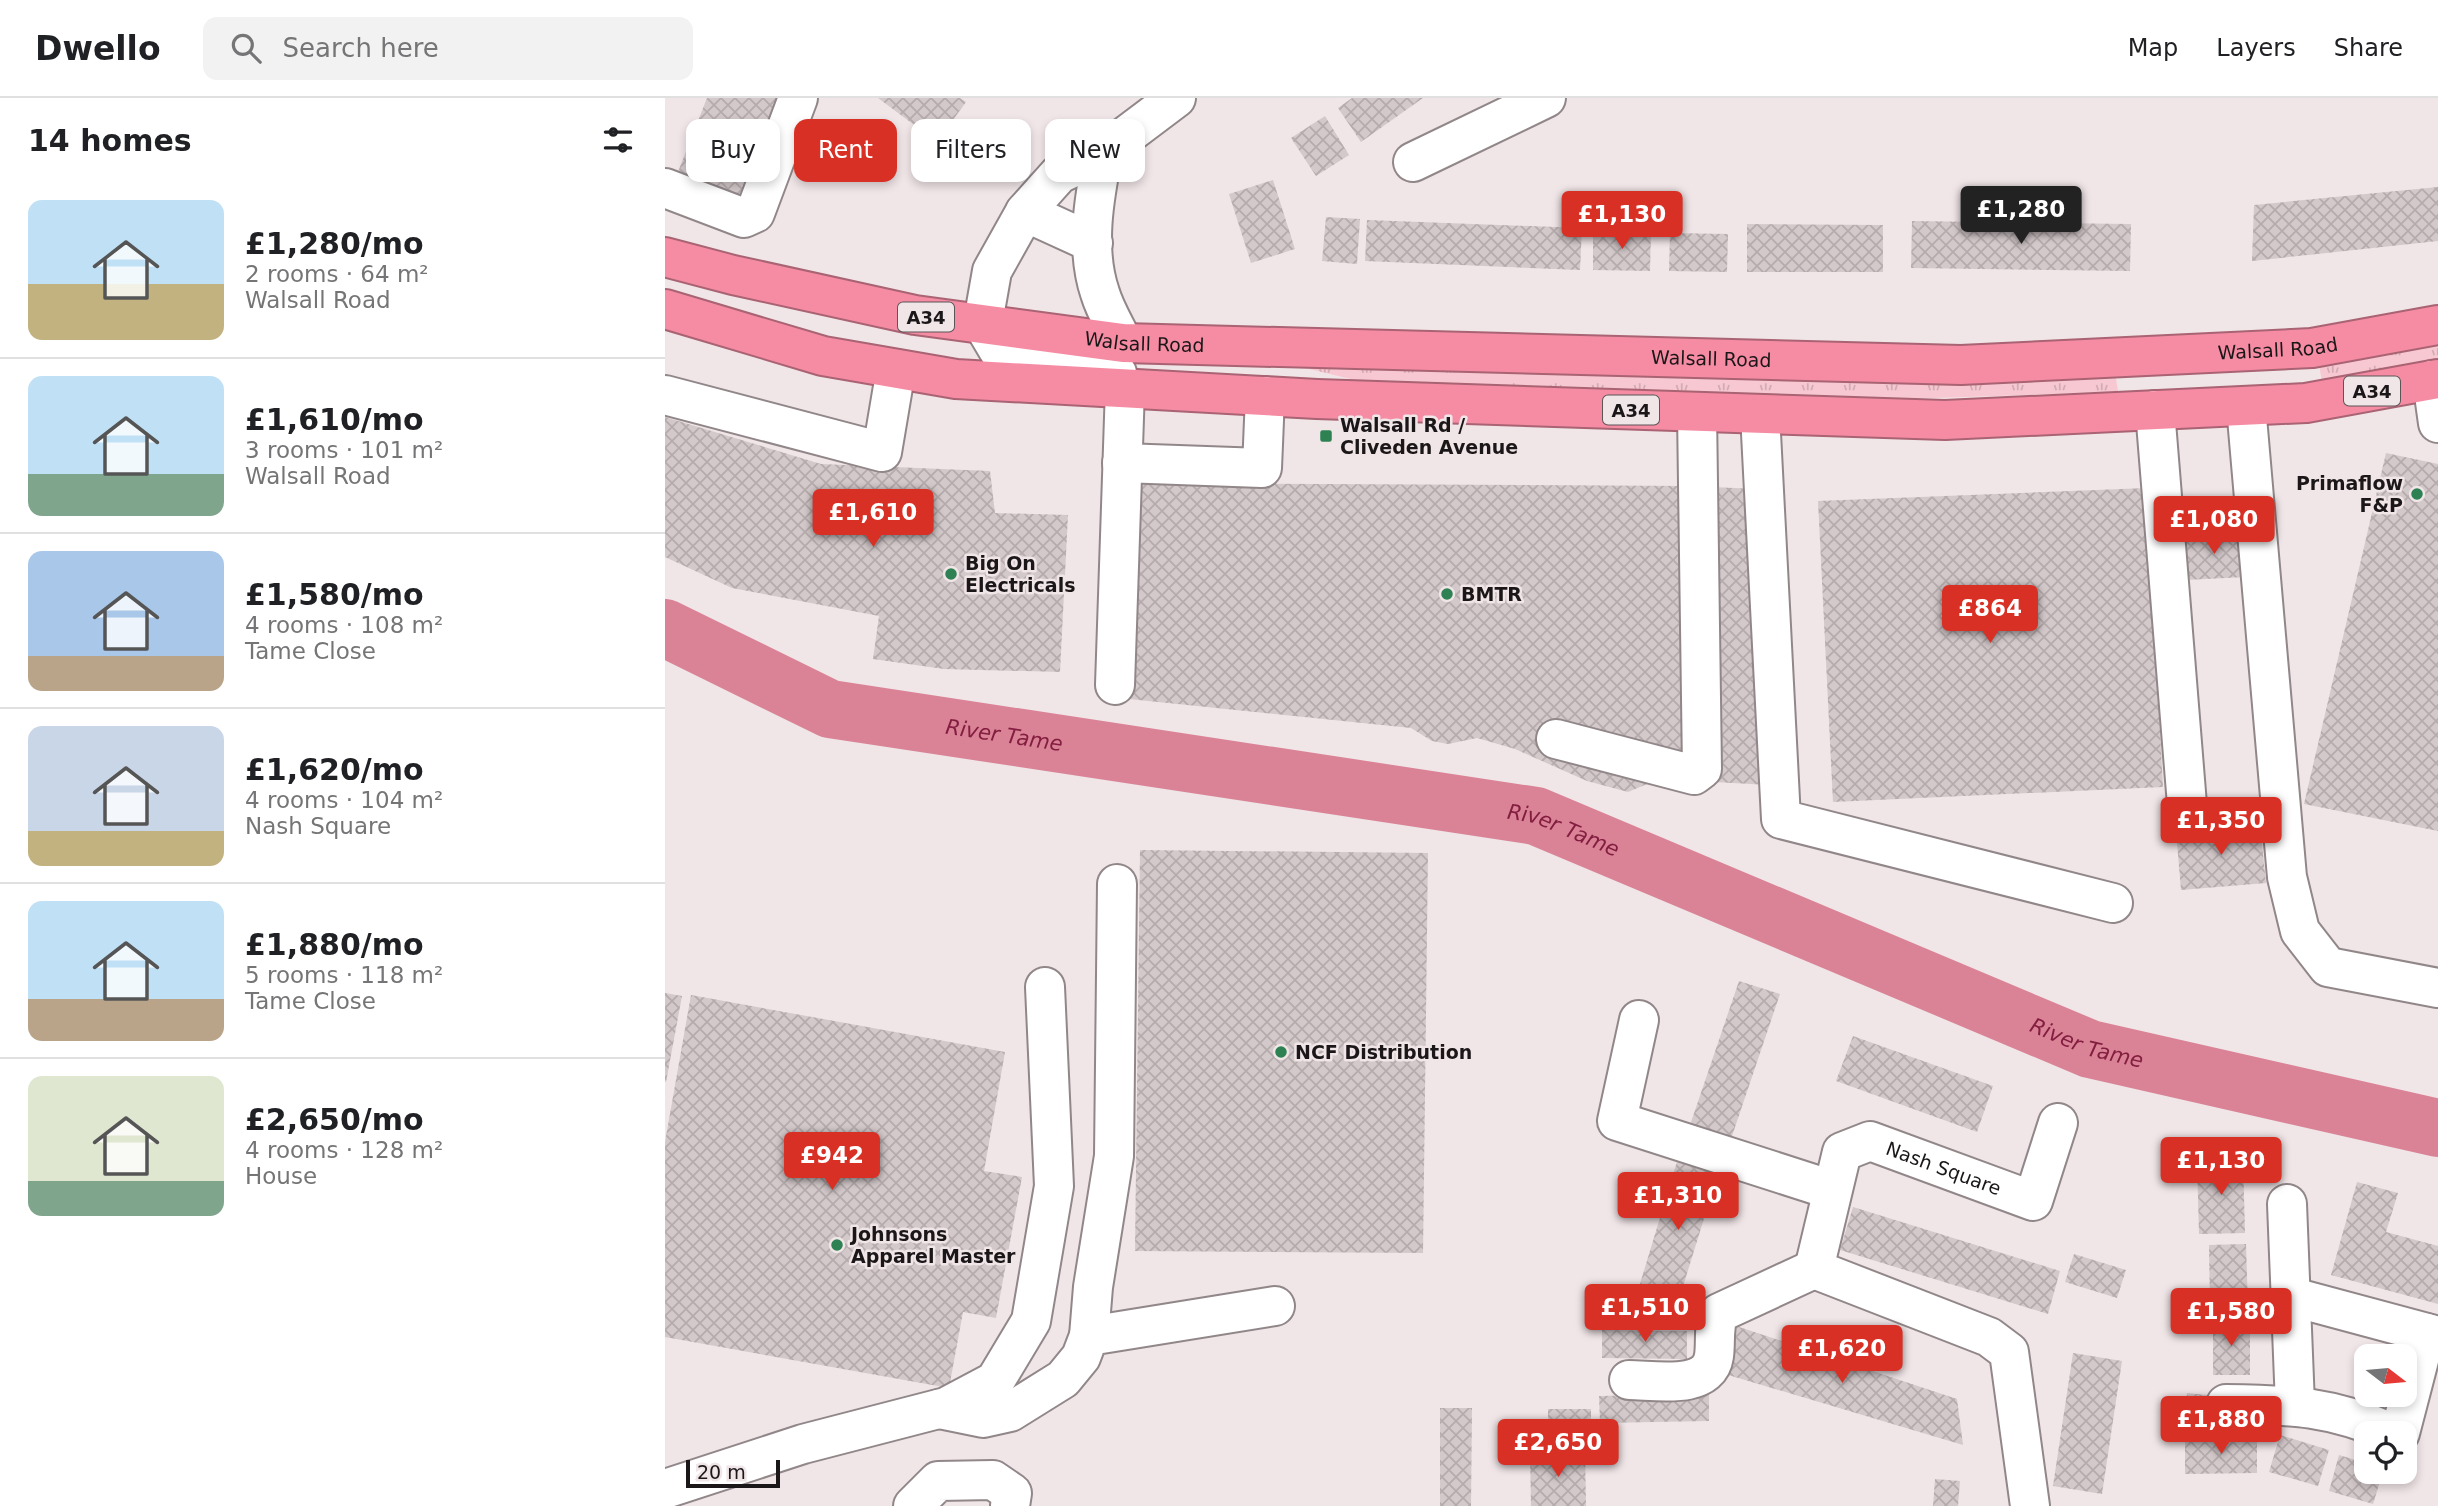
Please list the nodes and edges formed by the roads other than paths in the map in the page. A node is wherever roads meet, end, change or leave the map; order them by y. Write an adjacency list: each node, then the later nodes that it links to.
1 (798, 98): 8 (street)
2 (1176, 98): 4 (street)
3 (1546, 98): 5 (street)
4 (1145, 122)
5 (1413, 162)
6 (1052, 182): 9 (street)
7 (1098, 182): 10 (street)
8 (665, 188)
9 (1025, 212): 10 (street); 14 (street)
10 (1093, 243): 15 (street)
11 (665, 257): 14 (highway, Walsall Road / A34)
12 (665, 309): 16 (highway, Walsall Road / A34)
13 (2438, 325): 15 (highway, Walsall Road / A34)
14 (984, 326): 15 (highway, Walsall Road / A34); 21 (street, Walsall Road)
15 (1123, 342)
16 (896, 369): 18 (highway, Walsall Road / A34); 19 (street)
17 (2435, 379): 22 (highway, Walsall Road / A34); 26 (street)
18 (1125, 388): 20 (highway, Walsall Road / A34); 27 (street)
19 (665, 395)
20 (1265, 396): 21 (highway, Walsall Road / A34); 27 (street)
21 (1317, 399): 24 (highway, Walsall Road / A34)
22 (2246, 406): 23 (highway, Walsall Road / A34); 34 (street)
23 (2155, 410): 25 (highway, Walsall Road / A34); 30 (street)
24 (1697, 412): 25 (highway, Walsall Road / A34); 29 (street)
25 (1761, 414): 32 (street)
26 (2438, 423)
27 (1122, 463): 28 (street)
28 (1115, 685)
29 (1556, 739)
30 (2188, 817)
31 (1117, 884): 43 (street)
32 (2113, 903)
33 (1045, 987): 47 (street)
34 (2438, 988)
35 (1639, 1020): 37 (street)
36 (2058, 1123): 37 (street, Nash Square)
37 (1832, 1190): 39 (street, Nash Square)
38 (2287, 1203): 40 (street)
39 (1814, 1269): 44 (street); 53 (street)
40 (2293, 1297): 42 (street); 46 (street)
41 (1275, 1306): 43 (street)
42 (2432, 1334): 49 (street)
43 (1089, 1336): 47 (street)
44 (1629, 1380)
45 (2226, 1404): 46 (street)
46 (2295, 1405): 48 (street)
47 (939, 1409): 50 (street)
48 (2364, 1421)
49 (2404, 1421)
50 (665, 1489)
51 (913, 1506): 52 (street)
52 (1010, 1506)
53 (2030, 1506)

